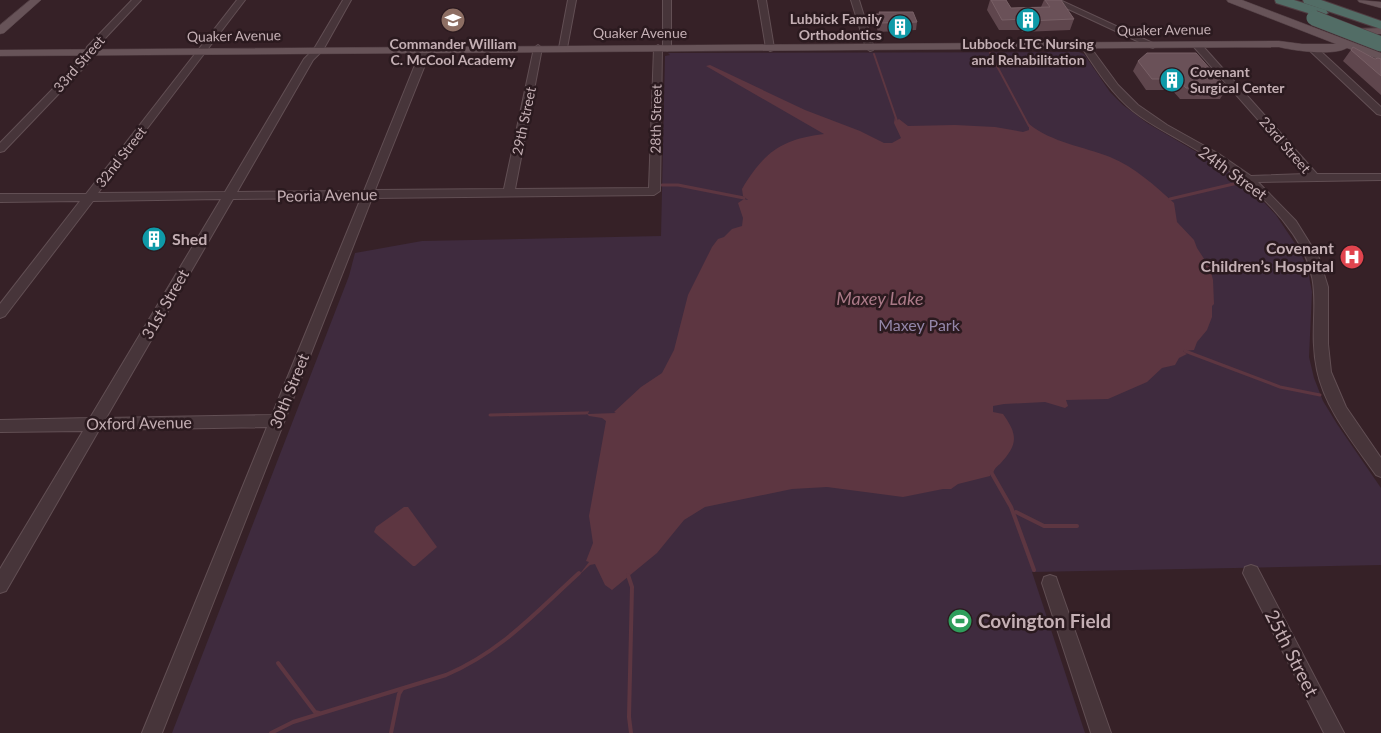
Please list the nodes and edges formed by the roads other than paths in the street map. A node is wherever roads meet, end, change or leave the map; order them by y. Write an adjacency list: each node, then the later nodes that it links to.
1 (36, 0): 19 (main road)
2 (137, 0): 38 (street, 33rd Street)
3 (241, 0): 36 (street, 32nd Street)
4 (347, 0): 34 (street, 31st Street)
5 (572, 0): 29 (street)
6 (667, 0): 30 (street, 28th Street)
7 (762, 0): 31 (street)
8 (855, 0): 32 (street)
9 (1053, 0): 25 (street)
10 (1232, 0): 17 (main road)
11 (1270, 0): 23 (highway, bridge)
12 (1281, 0): 20 (highway)
13 (1309, 0): 18 (highway)
14 (1318, 0): 18 (highway)
15 (1363, 0): 16 (main road)
16 (1381, 6)
17 (1288, 21): 20 (main road); 21 (main road); 22 (main road)
18 (1377, 21)
19 (0, 31)
20 (1381, 33)
21 (1295, 40): 22 (main road, Quaker Avenue); 24 (main road, Quaker Avenue)
22 (1345, 42): 23 (main road, Quaker Avenue); 33 (main road, Quaker Avenue); 39 (main road)
23 (1381, 43)
24 (1279, 44): 26 (main road, Quaker Avenue); 33 (main road, Quaker Avenue)
25 (1153, 45): 26 (main road, Quaker Avenue); 27 (main road, Quaker Avenue)
26 (1197, 45): 42 (street, 23rd Street)
27 (1085, 46): 32 (main road, Quaker Avenue); 44 (street, 24th Street)
28 (538, 48): 29 (main road, Quaker Avenue); 35 (main road, Quaker Avenue); 46 (street, 29th Street)
29 (563, 48): 30 (main road, Quaker Avenue)
30 (662, 48): 31 (main road, Quaker Avenue); 45 (street, 28th Street)
31 (770, 48): 32 (main road, Quaker Avenue)
32 (870, 48)
33 (1312, 48): 40 (street)
34 (318, 50): 35 (main road, Quaker Avenue); 36 (main road, Quaker Avenue); 48 (street, 31st Street)
35 (426, 50): 47 (street, 30th Street)
36 (202, 52): 38 (main road, Quaker Avenue); 50 (street, 32nd Street)
37 (0, 53): 38 (main road, Quaker Avenue)
38 (89, 53): 41 (street, 33rd Street)
39 (1381, 57)
40 (1381, 112)
41 (0, 149)
42 (1314, 177): 43 (street); 44 (street)
43 (1381, 177)
44 (1249, 180): 55 (street, 24th Street)
45 (654, 191): 46 (street, Peoria Avenue)
46 (509, 192): 47 (street, Peoria Avenue)
47 (369, 194): 48 (street, Peoria Avenue); 52 (street, 30th Street)
48 (229, 196): 50 (street, Peoria Avenue); 53 (street, 31st Street)
49 (0, 198): 50 (street, Peoria Avenue)
50 (89, 198): 51 (street, 32nd Street)
51 (0, 313)
52 (278, 421): 53 (street, Oxford Avenue); 59 (street, 30th Street)
53 (94, 424): 54 (street, Oxford Avenue); 58 (street, 31st Street)
54 (0, 426)
55 (1381, 470)
56 (1251, 574): 61 (street, 25th Street)
57 (1050, 583): 60 (street)
58 (0, 585)
59 (152, 733)
60 (1101, 733)
61 (1334, 733)

